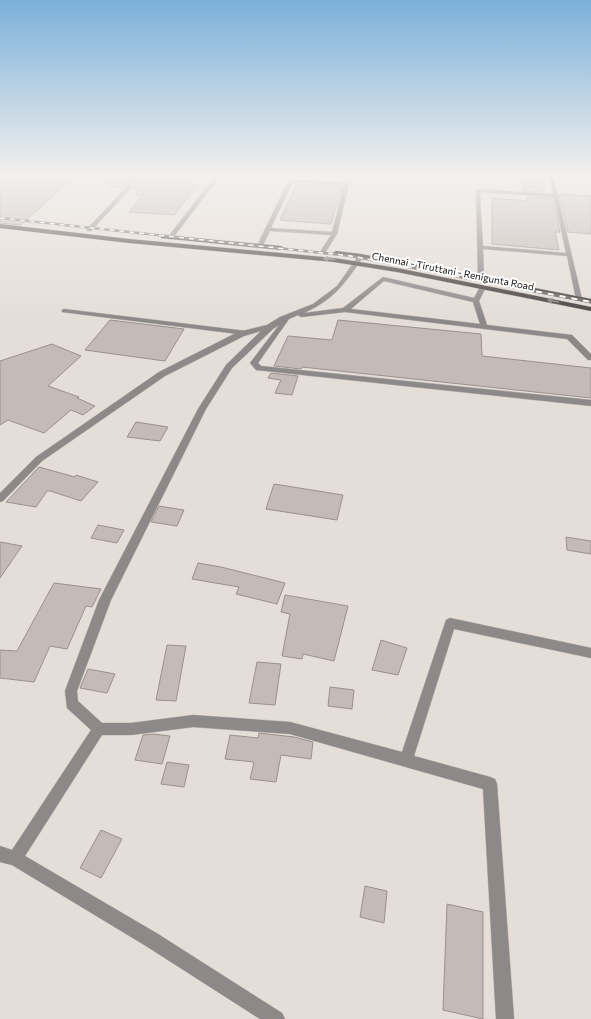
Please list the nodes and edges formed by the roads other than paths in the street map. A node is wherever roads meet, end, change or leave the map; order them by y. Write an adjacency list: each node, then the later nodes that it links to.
1 (23, 223): 10 (main road, Chennai - Tiruttani - Renigunta Road)
2 (96, 223): 10 (street)
3 (182, 223): 12 (street)
4 (271, 223): 9 (lane)
5 (337, 223): 11 (lane)
6 (479, 223): 15 (lane)
7 (562, 223): 18 (lane)
8 (0, 226): 16 (main road, Chennai - Tiruttani - Renigunta Road)
9 (268, 229): 11 (lane); 14 (lane)
10 (89, 230): 12 (main road, Chennai - Tiruttani - Renigunta Road)
11 (334, 234): 17 (lane)
12 (170, 238): 13 (main road, Chennai - Tiruttani - Renigunta Road)
13 (240, 244): 14 (main road, Chennai - Tiruttani - Renigunta Road); 16 (main road)
14 (260, 246): 17 (main road, Chennai - Tiruttani - Renigunta Road)
15 (480, 247): 18 (lane); 20 (lane)
16 (237, 251): 19 (main road, Chennai - Tiruttani - Renigunta Road, one-way to 16)
17 (323, 252): 19 (main road, Chennai - Tiruttani - Renigunta Road)
18 (569, 255): 22 (lane)
19 (358, 259): 20 (main road, Chennai - Tiruttani - Renigunta Road); 21 (main road, Chennai - Tiruttani - Renigunta Road); 29 (street)
20 (481, 279): 22 (main road, Chennai - Tiruttani - Renigunta Road)
21 (483, 287): 23 (street); 25 (main road, Chennai - Tiruttani - Renigunta Road, one-way to 21)
22 (579, 298): 24 (main road, Chennai - Tiruttani - Renigunta Road)
23 (476, 301): 26 (street); 28 (street)
24 (591, 301)
25 (591, 309)
26 (346, 310): 28 (street); 32 (street)
27 (64, 311): 30 (lane)
28 (484, 326): 31 (street)
29 (270, 327): 30 (street); 35 (street)
30 (246, 332): 33 (street)
31 (591, 358)
32 (591, 403)
33 (0, 499)
34 (591, 653): 36 (street)
35 (99, 729): 36 (street); 37 (street)
36 (406, 760): 39 (street)
37 (8, 856): 38 (street)
38 (276, 1019)
39 (505, 1019)

